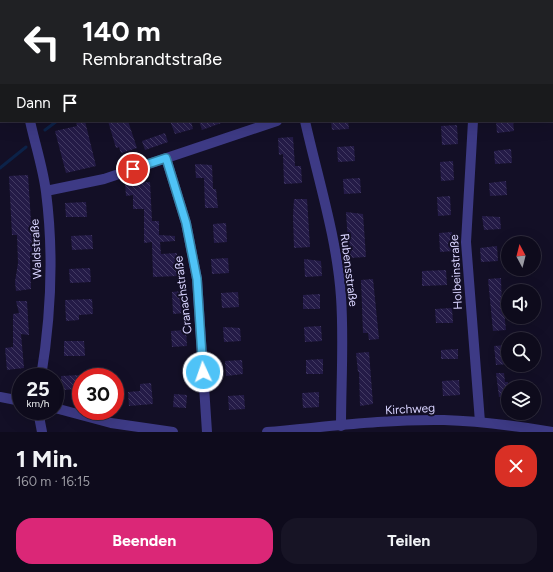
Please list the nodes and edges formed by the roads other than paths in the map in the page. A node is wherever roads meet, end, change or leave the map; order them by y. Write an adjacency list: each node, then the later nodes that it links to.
1 (30, 122): 6 (street, Waldstraße)
2 (274, 122): 5 (street)
3 (305, 122): 13 (street, Rubensstraße)
4 (473, 122): 12 (street, Holbeinstraße)
5 (166, 158): 6 (street); 17 (street, Cranachstraße)
6 (46, 192): 7 (street, Waldstraße)
7 (42, 368)
8 (0, 397): 9 (street)
9 (12, 399)
10 (64, 410): 16 (street)
11 (40, 420): 15 (street)
12 (480, 422): 13 (street, Kirchweg); 14 (street, Kirchweg)
13 (340, 426): 18 (street, Kirchweg)
14 (522, 429): 19 (street, Kirchweg)
15 (42, 432)
16 (173, 432)
17 (207, 432)
18 (267, 432)
19 (553, 432)

